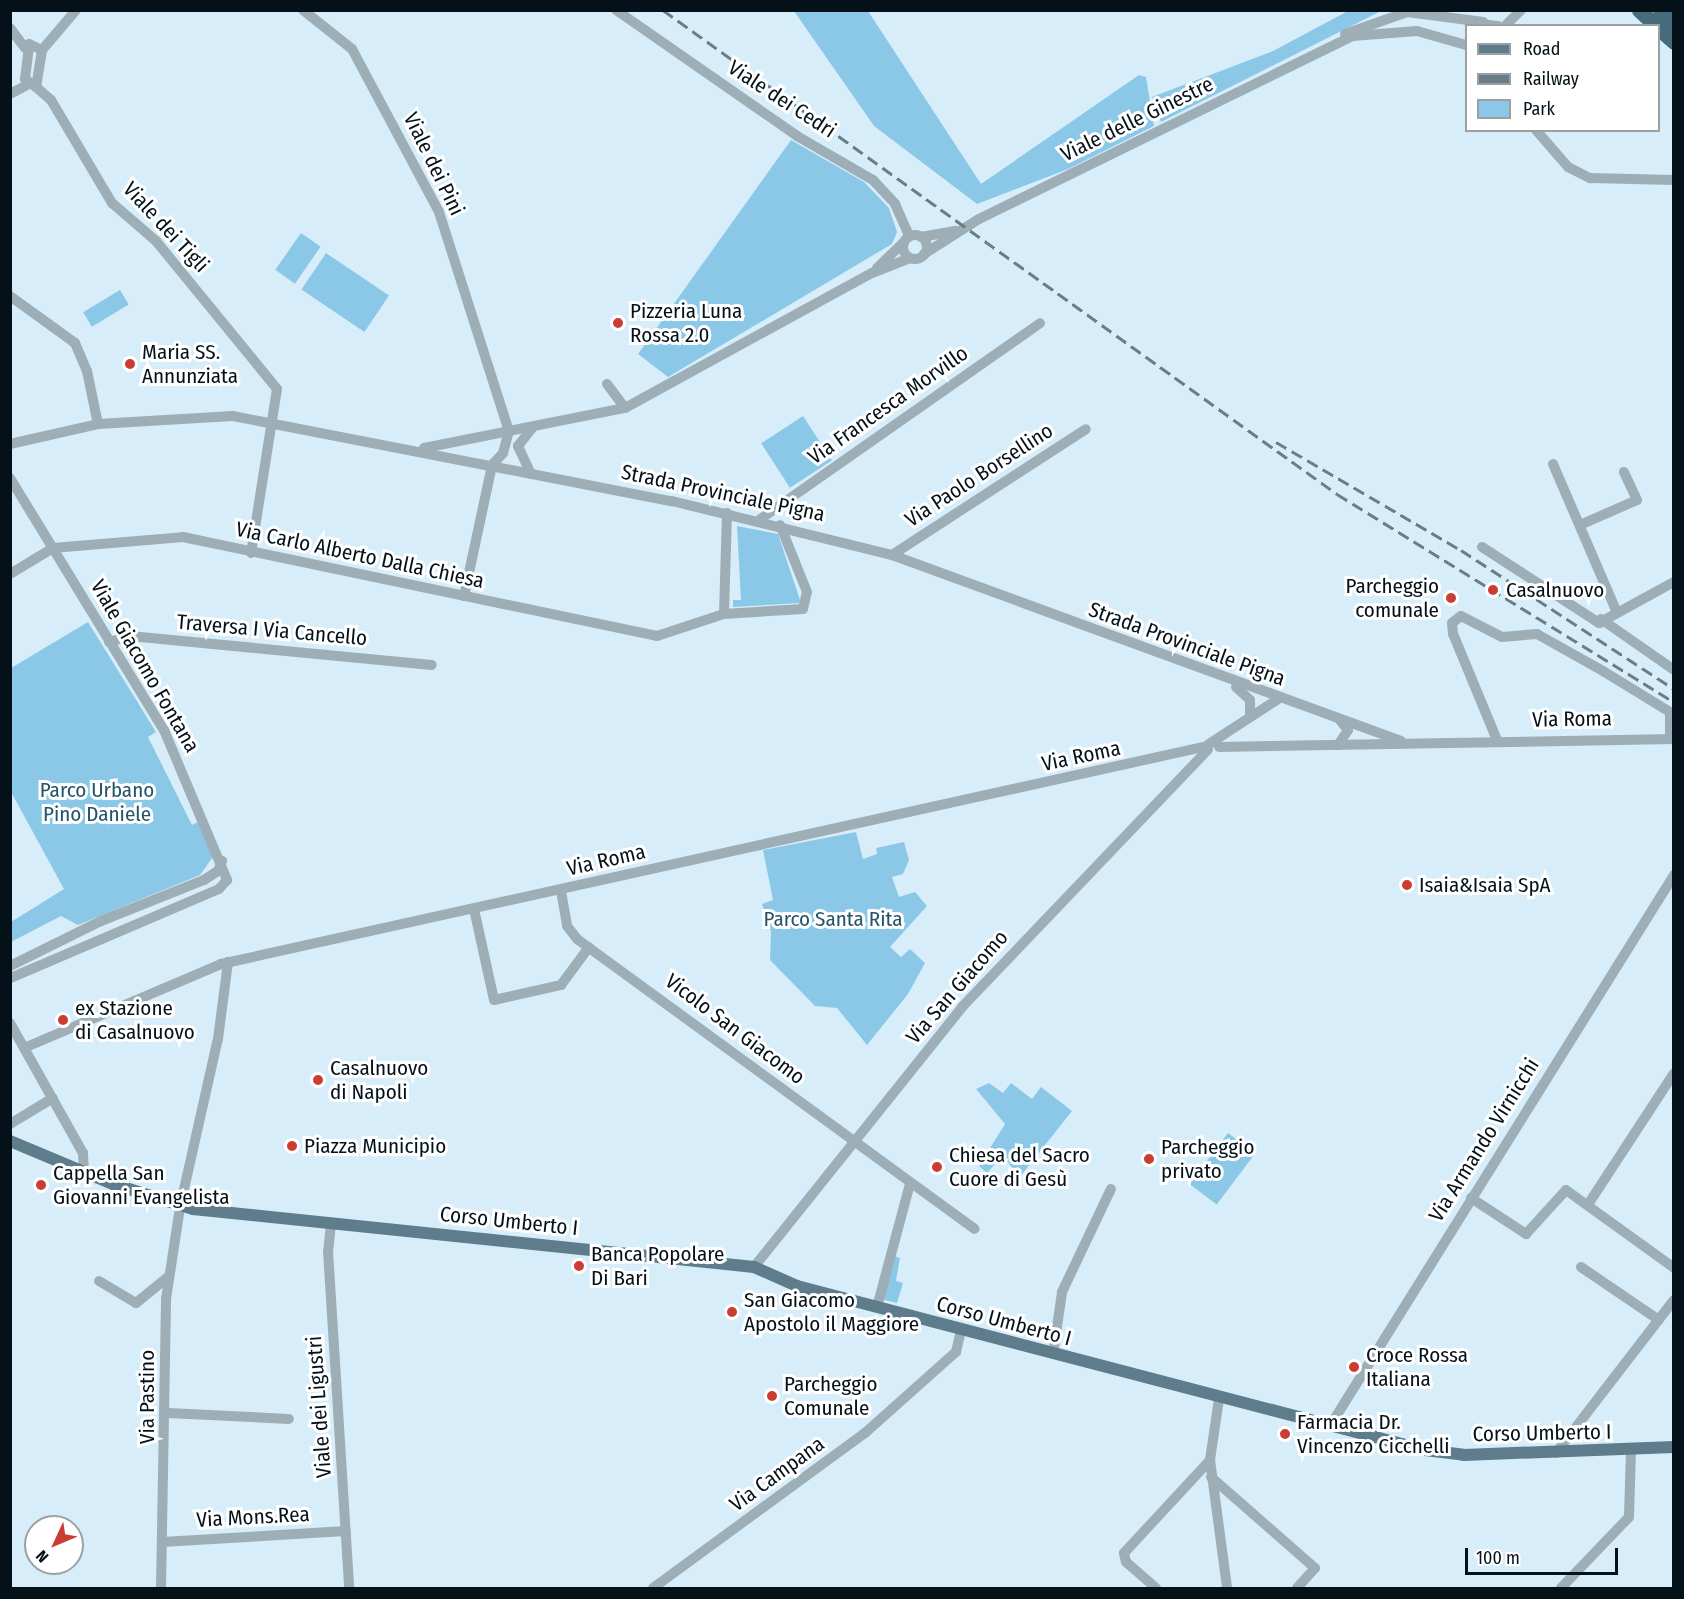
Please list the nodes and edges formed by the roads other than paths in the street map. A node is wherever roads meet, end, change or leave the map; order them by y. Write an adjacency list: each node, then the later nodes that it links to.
1 (76, 10): 18 (street)
2 (303, 10): 37 (street, Viale dei Pini)
3 (616, 10): 25 (street, Viale dei Cedri)
4 (1521, 10): 10 (street)
5 (1640, 10): 11 (highway)
6 (1660, 10): 8 (highway)
7 (1423, 11): 9 (street, Viale delle Ginestre); 15 (street, Viale delle Ginestre)
8 (1674, 23)
9 (1480, 24)
10 (1507, 24)
11 (1654, 24)
12 (10, 28): 17 (street)
13 (1660, 30): 14 (highway)
14 (1674, 42)
15 (1334, 44): 16 (street, Viale delle Ginestre); 23 (street, Viale delle Ginestre)
16 (1465, 44)
17 (25, 48): 18 (street); 19 (street)
18 (42, 50): 19 (street)
19 (32, 86): 20 (street); 34 (street, Viale dei Tigli)
20 (10, 94)
21 (1538, 132): 22 (street)
22 (1674, 180)
23 (959, 231): 24 (street, Viale delle Ginestre); 26 (street, Viale delle Ginestre)
24 (921, 237): 25 (street, Viale delle Ginestre); 26 (street)
25 (906, 240): 27 (street); 28 (street, Viale delle Ginestre)
26 (924, 254): 27 (street, Viale delle Ginestre)
27 (910, 258): 28 (street, Viale delle Ginestre)
28 (872, 273): 32 (street, Viale delle Ginestre)
29 (10, 296): 33 (street)
30 (1040, 323): 48 (street, Via Francesca Morvillo)
31 (607, 384): 32 (street)
32 (625, 408): 35 (street, Viale delle Ginestre)
33 (98, 424): 34 (street, Strada Provinciale Pigna); 39 (street, Strada Provinciale Pigna)
34 (275, 424): 40 (street, Strada Provinciale Pigna); 53 (street, Viale dei Tigli)
35 (534, 426): 37 (street, Viale delle Ginestre); 45 (street)
36 (1086, 429): 54 (street, Via Paolo Borsellino)
37 (509, 431): 38 (street, Viale delle Ginestre); 43 (street)
38 (470, 440): 40 (street, Viale delle Ginestre); 41 (street)
39 (10, 444)
40 (417, 449): 41 (street, Strada Provinciale Pigna)
41 (468, 460): 43 (street, Strada Provinciale Pigna)
42 (1553, 464): 50 (street)
43 (492, 465): 45 (street, Strada Provinciale Pigna); 57 (street)
44 (1624, 472): 50 (street)
45 (531, 474): 47 (street, Strada Provinciale Pigna)
46 (10, 478): 52 (street, Viale Giacomo Fontana)
47 (727, 513): 48 (street, Strada Provinciale Pigna); 59 (street)
48 (759, 520): 49 (street, Strada Provinciale Pigna)
49 (780, 525): 54 (street, Strada Provinciale Pigna); 59 (street)
50 (1580, 525): 58 (street)
51 (1482, 547): 60 (street)
52 (53, 548): 53 (street, Via Carlo Alberto Dalla Chiesa); 55 (street); 61 (street, Viale Giacomo Fontana)
53 (251, 553): 57 (street, Via Carlo Alberto Dalla Chiesa)
54 (892, 555): 64 (street, Strada Provinciale Pigna)
55 (10, 574)
56 (1674, 582): 58 (street)
57 (464, 596): 59 (street, Via Carlo Alberto Dalla Chiesa)
58 (1616, 610): 60 (street)
59 (724, 614)
60 (1601, 619): 63 (street)
61 (109, 642): 62 (street, Traversa I Via Cancello); 73 (street, Viale Giacomo Fontana)
62 (432, 665)
63 (1674, 670)
64 (1234, 684): 65 (street, Strada Provinciale Pigna); 66 (street)
65 (1278, 699): 66 (street, Via Roma); 67 (street, Strada Provinciale Pigna)
66 (1250, 715): 72 (street, Via Roma)
67 (1340, 720): 70 (street, Strada Provinciale Pigna); 71 (street)
68 (1672, 739): 69 (street, Via Roma); 69 (street)
69 (1497, 740): 70 (street, Via Roma)
70 (1401, 741): 71 (street, Via Roma)
71 (1338, 745): 72 (street, Via Roma)
72 (1213, 746): 75 (street, Via Roma); 87 (street, Via San Giacomo)
73 (222, 861): 79 (street); 80 (street)
74 (1674, 875): 91 (street, Via Armando Virnicchi)
75 (561, 891): 76 (street, Via Roma); 77 (street, Vicolo San Giacomo)
76 (474, 909): 77 (street); 78 (street, Via Roma)
77 (589, 947): 87 (street, Vicolo San Giacomo)
78 (228, 962): 82 (street, Via Roma); 93 (street)
79 (10, 966)
80 (10, 978)
81 (10, 1023): 82 (street)
82 (24, 1048): 84 (street)
83 (1674, 1073): 92 (street)
84 (53, 1098): 85 (street); 88 (street)
85 (10, 1124)
86 (10, 1141): 88 (main road, Corso Umberto I)
87 (854, 1142): 89 (street, Vicolo San Giacomo); 96 (street, Via San Giacomo)
88 (84, 1172): 93 (main road, Corso Umberto I)
89 (910, 1184): 95 (street, Vicolo San Giacomo); 102 (street)
90 (1112, 1189): 105 (street)
91 (1472, 1198): 92 (street); 109 (street, Via Armando Virnicchi)
92 (1589, 1203): 98 (street)
93 (180, 1206): 94 (main road, Corso Umberto I); 99 (street, Via Pastino)
94 (331, 1224): 96 (main road, Corso Umberto I); 115 (street, Viale dei Ligustri)
95 (974, 1228)
96 (754, 1267): 102 (main road, Corso Umberto I)
97 (1581, 1267): 103 (street)
98 (1674, 1268)
99 (168, 1277): 100 (street); 107 (street, Via Pastino)
100 (99, 1281)
101 (1674, 1300): 103 (street)
102 (877, 1306): 104 (main road, Corso Umberto I)
103 (1659, 1320): 112 (street)
104 (961, 1330): 105 (main road, Corso Umberto I); 119 (street, Via Campana)
105 (1053, 1354): 106 (main road, Corso Umberto I)
106 (1219, 1399): 109 (main road, Corso Umberto I); 113 (street)
107 (168, 1413): 108 (street); 116 (street, Via Pastino)
108 (289, 1419)
109 (1330, 1426): 112 (main road, Corso Umberto I)
110 (1674, 1448): 111 (main road, Corso Umberto I)
111 (1631, 1450): 112 (main road, Corso Umberto I); 123 (street)
112 (1556, 1453)
113 (1210, 1460): 114 (street); 120 (street)
114 (1211, 1477): 121 (street); 122 (street)
115 (346, 1531): 116 (street, Via Mons.Rea); 118 (street, Viale dei Ligustri)
116 (162, 1542): 117 (street, Via Pastino)
117 (161, 1588)
118 (349, 1588)
119 (653, 1588)
120 (1156, 1588)
121 (1227, 1588)
122 (1297, 1588)
123 (1561, 1588)

